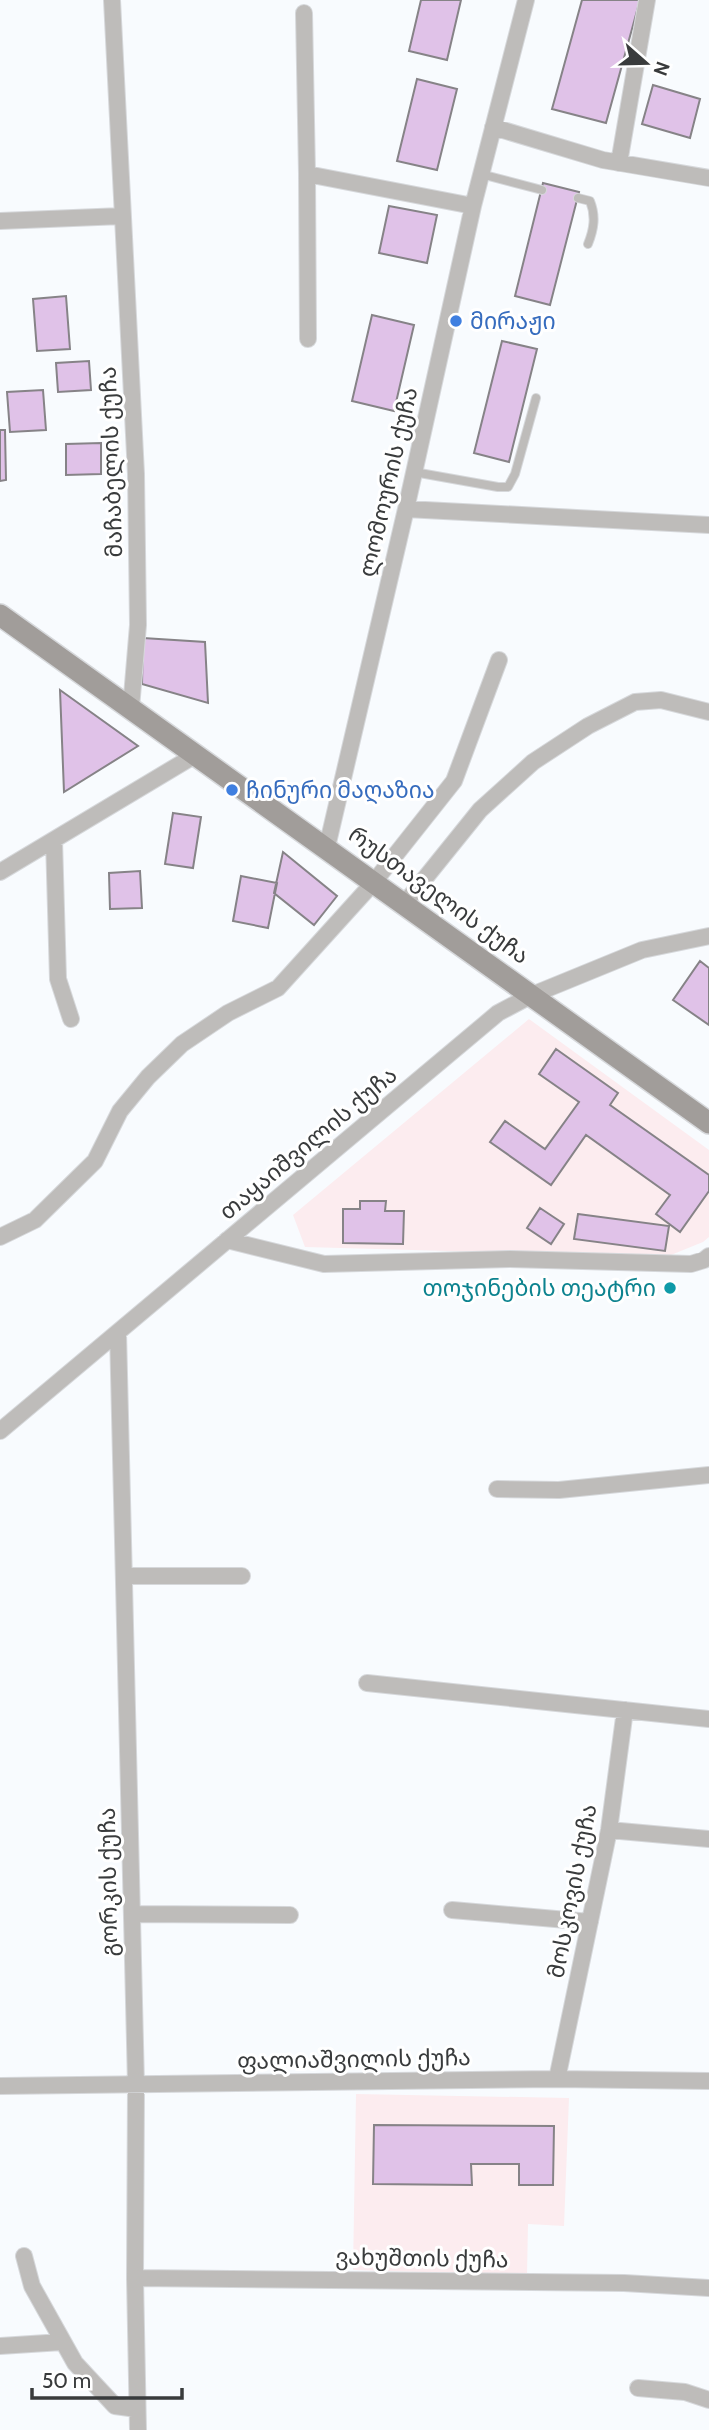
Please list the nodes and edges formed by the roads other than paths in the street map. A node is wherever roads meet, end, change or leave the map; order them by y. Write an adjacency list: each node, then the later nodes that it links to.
1 (112, 0): 13 (street, მაჩაბელის ქუჩა)
2 (526, 0): 5 (street, ლომოურის ქუჩა)
3 (647, 0): 6 (street)
4 (304, 13): 7 (street)
5 (493, 127): 6 (street); 8 (street, ლომოურის ქუჩა)
6 (620, 163): 9 (street)
7 (307, 174): 12 (street); 16 (street)
8 (481, 174): 10 (lane); 12 (street, ლომოურის ქუჩა)
9 (709, 178)
10 (542, 190)
11 (578, 198): 15 (lane)
12 (473, 206): 18 (street, ლომოურის ქუჩა)
13 (122, 216): 14 (street); 23 (street, მაჩაბელის ქუჩა)
14 (0, 220)
15 (588, 244)
16 (308, 340)
17 (536, 398): 18 (lane)
18 (414, 472): 19 (street, ლომოურის ქუჩა)
19 (406, 509): 20 (street); 27 (street, ლომოურის ქუჩა)
20 (709, 525)
21 (0, 615): 23 (main road, რუსთაველის ქუჩა)
22 (499, 660): 29 (street)
23 (131, 708): 25 (main road, რუსთაველის ქუჩა)
24 (709, 712): 30 (street)
25 (197, 754): 26 (street); 27 (main road, რუსთაველის ქუჩა)
26 (54, 840): 28 (street); 33 (street)
27 (327, 847): 29 (main road, რუსთაველის ქუჩა)
28 (0, 872)
29 (374, 881): 30 (main road, რუსთაველის ქუჩა); 35 (street)
30 (405, 903): 32 (main road, რუსთაველის ქუჩა)
31 (709, 936): 32 (street, თაყაიშვილის ქუჩა)
32 (532, 995): 34 (main road, რუსთაველის ქუჩა); 36 (street, თაყაიშვილის ქუჩა)
33 (71, 1019)
34 (709, 1123)
35 (0, 1237)
36 (227, 1240): 37 (street); 38 (street, თაყაიშვილის ქუჩა)
37 (709, 1256)
38 (118, 1332): 39 (street, თაყაიშვილის ქუჩა); 42 (street, გორკის ქუჩა)
39 (0, 1432)
40 (709, 1475): 41 (street)
41 (498, 1489)
42 (124, 1576): 43 (street); 50 (street, გორკის ქუჩა)
43 (242, 1576)
44 (367, 1683): 45 (street)
45 (625, 1710): 46 (street); 47 (street, მოსკოვის ქუჩა)
46 (709, 1719)
47 (609, 1829): 48 (street); 52 (street, მოსკოვის ქუჩა)
48 (709, 1839)
49 (452, 1910): 52 (street)
50 (132, 1914): 51 (street); 55 (street, გორკის ქუჩა)
51 (290, 1916)
52 (590, 1922): 53 (street, მოსკოვის ქუჩა)
53 (557, 2079): 54 (street, ფალიაშვილის ქუჩა); 55 (street, ფალიაშვილის ქუჩა)
54 (709, 2081)
55 (136, 2085): 56 (street, ფალიაშვილის ქუჩა); 58 (street, გორკის ქუჩა)
56 (0, 2086)
57 (24, 2256): 60 (street)
58 (135, 2278): 59 (street, ვახუშთის ქუჩა); 64 (street, გორკის ქუჩა)
59 (709, 2288)
60 (62, 2342): 61 (street); 64 (street)
61 (0, 2346)
62 (638, 2388): 63 (street)
63 (709, 2400)
64 (138, 2409): 65 (street, გორკის ქუჩა)
65 (138, 2430)

